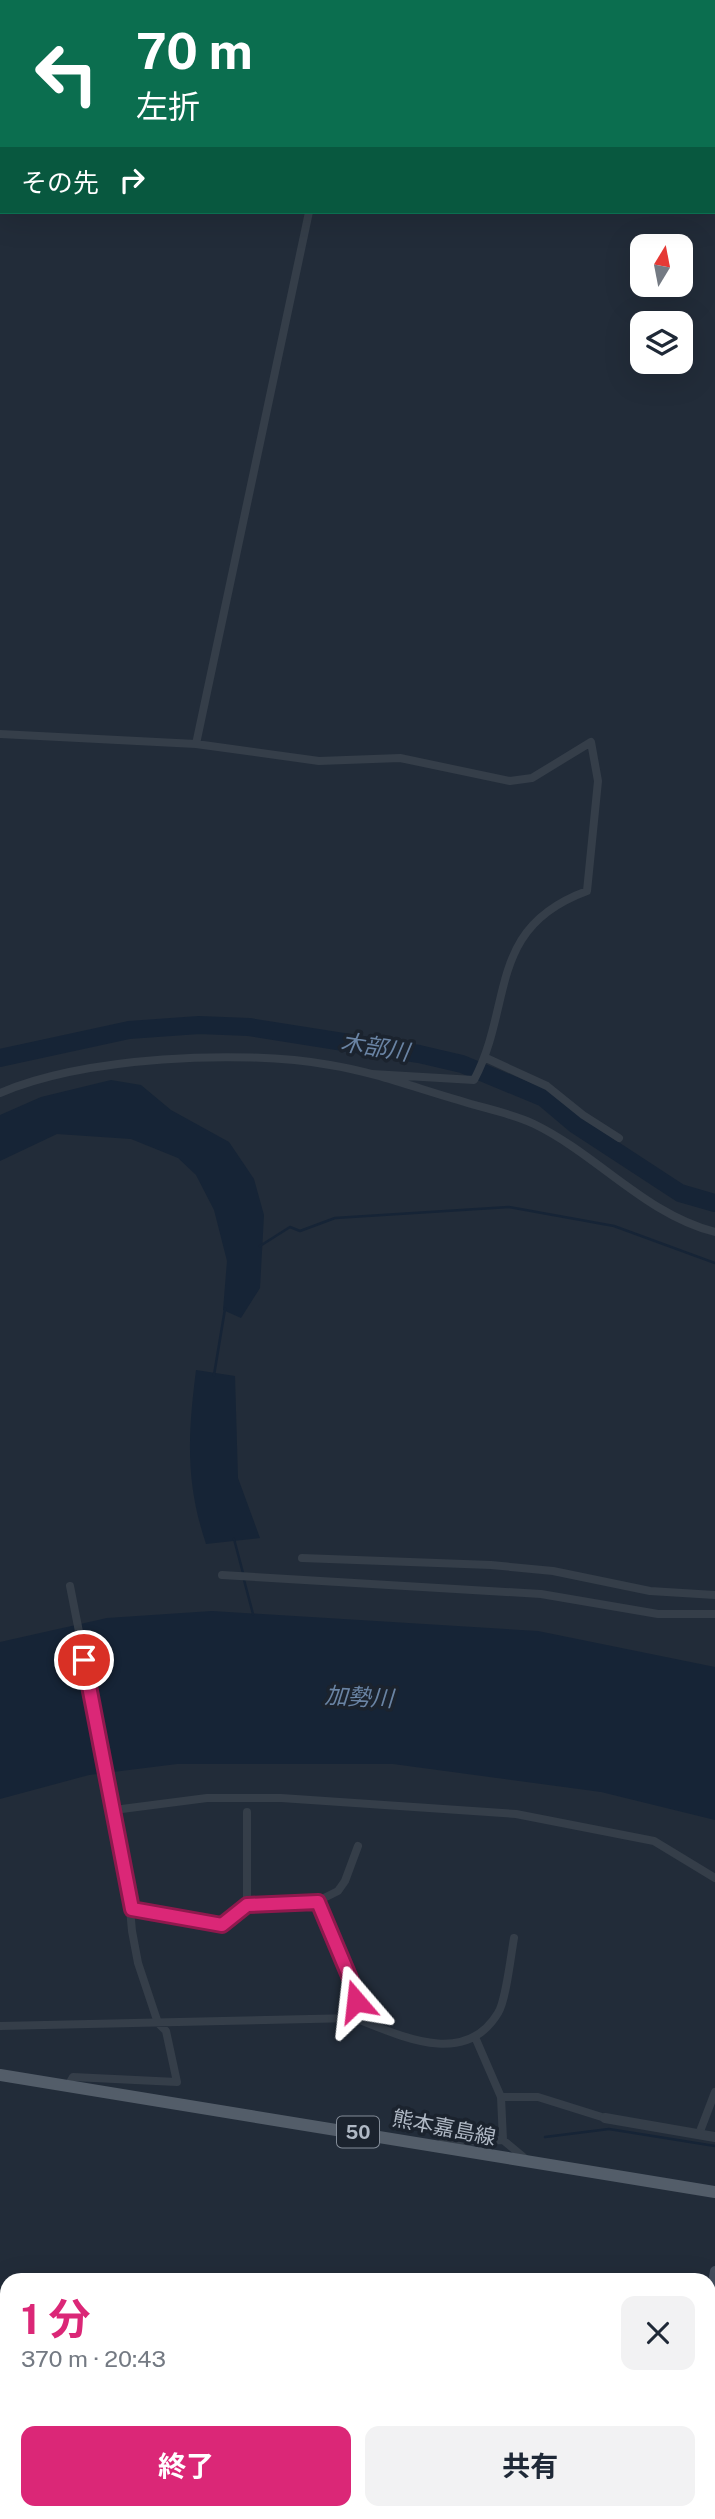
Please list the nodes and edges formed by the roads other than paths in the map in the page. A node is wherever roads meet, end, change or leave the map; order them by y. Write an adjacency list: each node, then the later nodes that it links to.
1 (309, 214): 3 (street)
2 (0, 734): 3 (street)
3 (197, 744): 4 (street)
4 (485, 1061): 5 (street); 7 (street)
5 (372, 1074): 6 (street); 8 (street)
6 (0, 1093)
7 (619, 1138)
8 (715, 1232)
9 (302, 1558): 12 (street)
10 (222, 1575): 13 (street)
11 (70, 1586): 14 (street)
12 (715, 1595)
13 (715, 1614)
14 (114, 1810): 17 (street); 20 (street)
15 (247, 1812): 19 (street)
16 (358, 1846): 18 (street)
17 (715, 1878)
18 (318, 1902): 19 (street); 22 (street)
19 (247, 1905): 20 (street)
20 (132, 1909): 23 (street)
21 (514, 1938): 25 (street)
22 (355, 2018): 23 (street); 25 (street)
23 (158, 2023): 24 (street); 27 (street)
24 (0, 2026)
25 (475, 2037): 29 (street)
26 (0, 2075): 27 (main road, 熊本嘉島線 / 50)
27 (69, 2084): 34 (main road, 熊本嘉島線 / 50)
28 (715, 2092): 31 (street)
29 (501, 2097): 30 (street); 33 (street)
30 (605, 2118): 31 (street)
31 (699, 2134): 32 (street)
32 (715, 2137)
33 (503, 2140): 34 (street); 35 (street)
34 (428, 2144): 35 (main road, 熊本嘉島線 / 50)
35 (531, 2164): 36 (main road, 熊本嘉島線 / 50)
36 (715, 2192)

